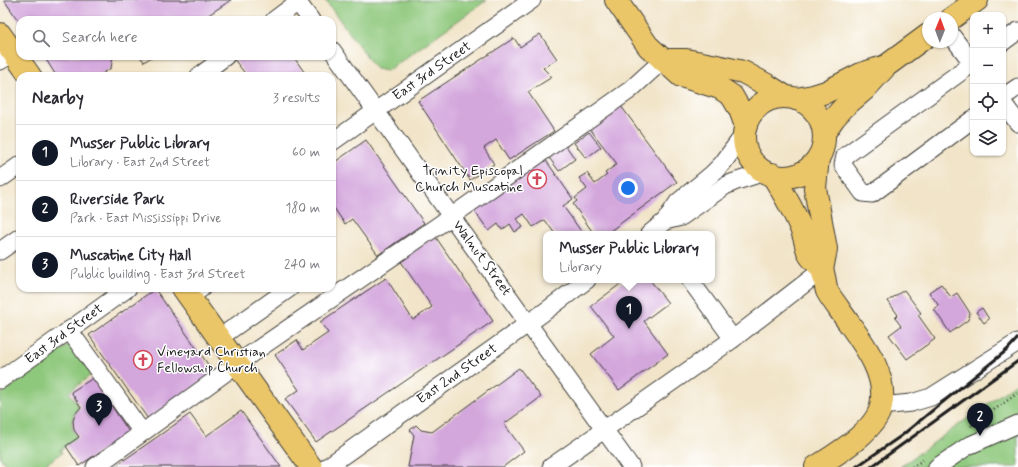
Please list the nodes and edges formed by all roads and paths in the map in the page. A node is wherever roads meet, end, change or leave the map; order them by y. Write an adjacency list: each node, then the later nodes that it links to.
1 (532, 0): 26 (street, East 3rd Street)
2 (616, 0): 17 (main road)
3 (977, 0): 5 (main road)
4 (297, 1): 6 (street); 7 (street)
5 (958, 14)
6 (279, 16)
7 (308, 16)
8 (1018, 31): 11 (street)
9 (0, 34): 14 (main road)
10 (922, 39): 19 (main road)
11 (1006, 40)
12 (958, 44): 15 (street)
13 (336, 56): 26 (street, Walnut Street)
14 (7, 57): 20 (main road)
15 (970, 59)
16 (221, 60): 21 (street)
17 (663, 60): 24 (main road); 29 (main road); 36 (street)
18 (970, 65): 27 (street)
19 (886, 66): 24 (main road); 30 (main road)
20 (25, 72)
21 (204, 72)
22 (1018, 87): 23 (street)
23 (1006, 95)
24 (791, 98): 29 (main road); 30 (main road)
25 (1006, 107): 28 (street)
26 (376, 111): 31 (street, East 3rd Street); 36 (street, Walnut Street)
27 (972, 120)
28 (1018, 123)
29 (745, 130): 34 (main road); 37 (street)
30 (824, 133): 32 (main road)
31 (336, 139)
32 (818, 158): 34 (main road); 40 (main road)
33 (16, 168): 35 (street)
34 (769, 173): 37 (street); 40 (main road)
35 (0, 179)
36 (452, 216): 46 (street, Walnut Street); 51 (street)
37 (656, 230)
38 (16, 240): 39 (street)
39 (0, 251)
40 (822, 270): 49 (street); 53 (main road)
41 (583, 283): 46 (street, East 2nd Street)
42 (692, 283): 49 (street)
43 (122, 292): 47 (street, East 3rd Street)
44 (193, 292): 48 (main road)
45 (284, 292): 48 (street)
46 (528, 323): 55 (street, Walnut Street); 59 (street, East 2nd Street)
47 (69, 330): 52 (street, East 3rd Street); 56 (street)
48 (219, 338): 51 (main road)
49 (733, 339): 55 (street)
50 (1018, 342): 53 (street)
51 (237, 364): 56 (street); 58 (main road)
52 (0, 380)
53 (881, 406): 62 (main road)
54 (1018, 424): 63 (street)
55 (604, 429): 60 (street); 61 (street, Walnut Street)
56 (142, 432): 57 (street)
57 (95, 467)
58 (311, 467)
59 (327, 467)
60 (551, 467)
61 (632, 467)
62 (816, 467)
63 (936, 467)

